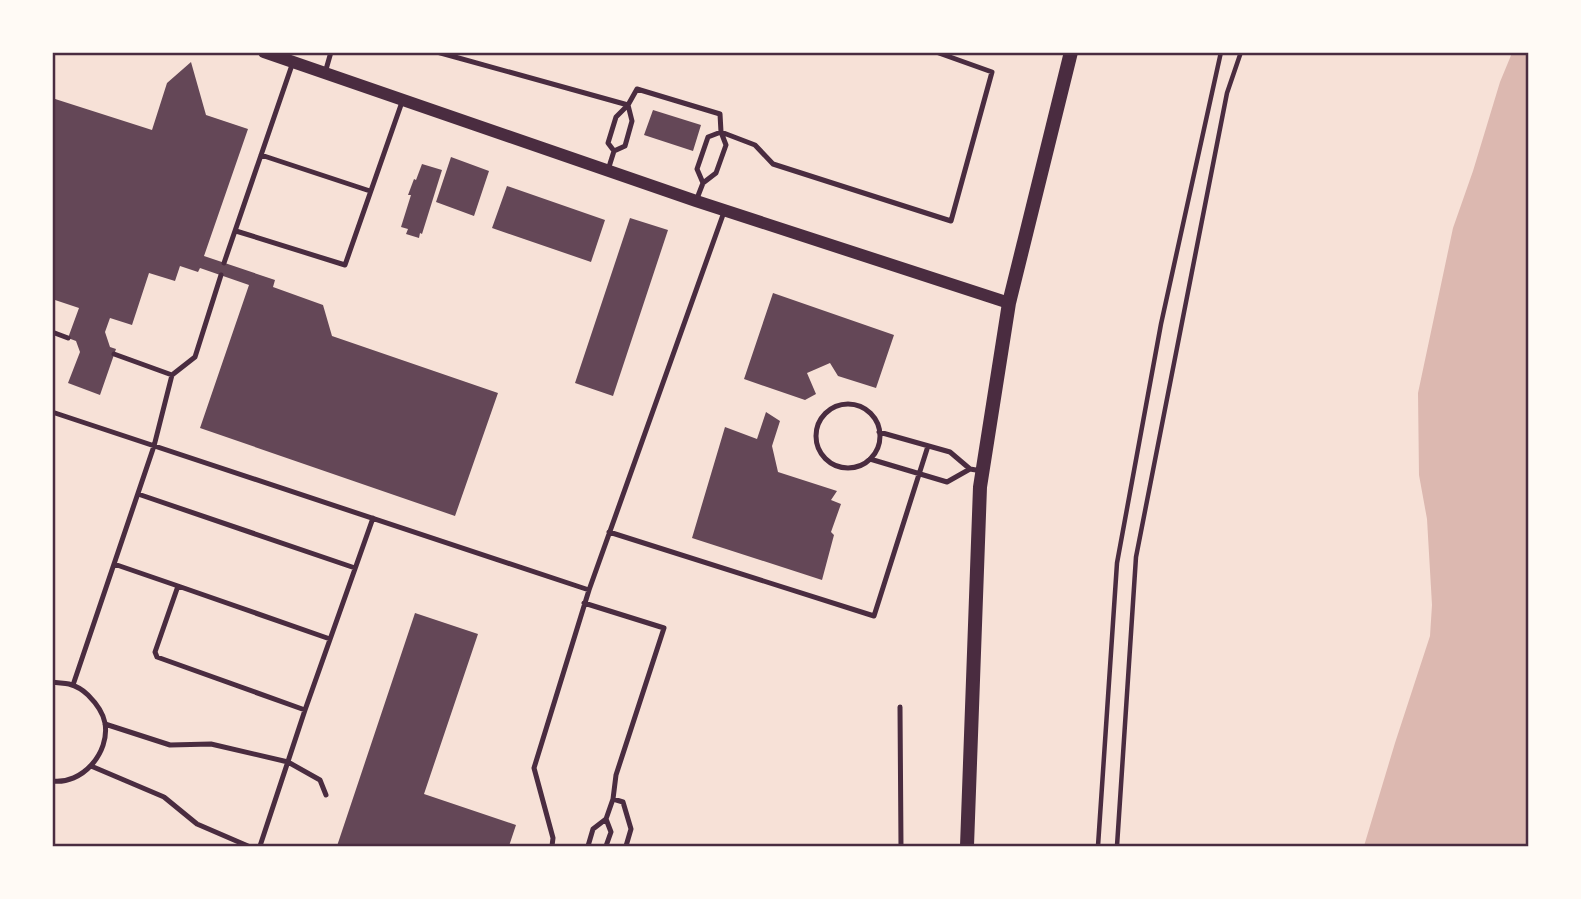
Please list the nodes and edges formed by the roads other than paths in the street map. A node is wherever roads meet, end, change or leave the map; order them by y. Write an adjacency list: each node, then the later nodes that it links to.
1 (264, 52): 6 (street)
2 (331, 52): 7 (lane)
3 (437, 52): 9 (lane)
4 (936, 52): 10 (lane)
5 (1071, 52): 21 (main road)
6 (293, 62): 7 (street); 12 (lane)
7 (325, 73): 8 (street)
8 (403, 99): 13 (street); 15 (lane)
9 (628, 105): 10 (lane); 11 (lane); 11 (lane)
10 (721, 132): 14 (lane); 14 (lane)
11 (614, 152): 13 (lane)
12 (261, 156): 15 (lane); 18 (lane)
13 (608, 170): 16 (street)
14 (703, 183): 16 (lane)
15 (370, 191): 18 (lane)
16 (696, 201): 17 (street)
17 (724, 211): 21 (street); 35 (lane)
18 (236, 231): 19 (lane)
19 (225, 263)
20 (221, 275): 25 (lane)
21 (1009, 303): 31 (main road)
22 (52, 332): 23 (lane)
23 (68, 338)
24 (114, 354): 25 (lane)
25 (172, 375): 28 (lane)
26 (52, 412): 28 (lane)
27 (879, 432): 29 (lane); 30 (lane); 30 (lane)
28 (154, 446): 33 (lane); 34 (lane)
29 (928, 446): 31 (lane); 32 (lane)
30 (870, 459): 32 (lane)
31 (976, 470): 32 (lane); 60 (main road)
32 (919, 474): 35 (lane)
33 (138, 494): 36 (lane); 37 (lane)
34 (373, 518): 37 (lane); 39 (lane)
35 (609, 532): 39 (lane)
36 (114, 564): 38 (lane); 43 (lane)
37 (355, 568): 41 (lane)
38 (178, 586): 41 (lane); 45 (lane)
39 (589, 590): 40 (lane)
40 (584, 603): 51 (lane); 55 (lane)
41 (330, 639): 45 (lane)
42 (52, 682): 43 (lane)
43 (72, 685): 46 (lane)
44 (900, 707): 59 (lane)
45 (305, 710): 47 (lane)
46 (106, 724): 47 (lane); 48 (lane)
47 (288, 762): 50 (lane); 54 (lane)
48 (92, 766): 49 (lane); 53 (lane)
49 (52, 781)
50 (326, 795)
51 (613, 799): 52 (lane); 58 (lane)
52 (606, 819): 56 (lane); 57 (lane)
53 (248, 846)
54 (260, 846)
55 (552, 846)
56 (588, 846)
57 (606, 846)
58 (626, 846)
59 (901, 846)
60 (967, 846)

